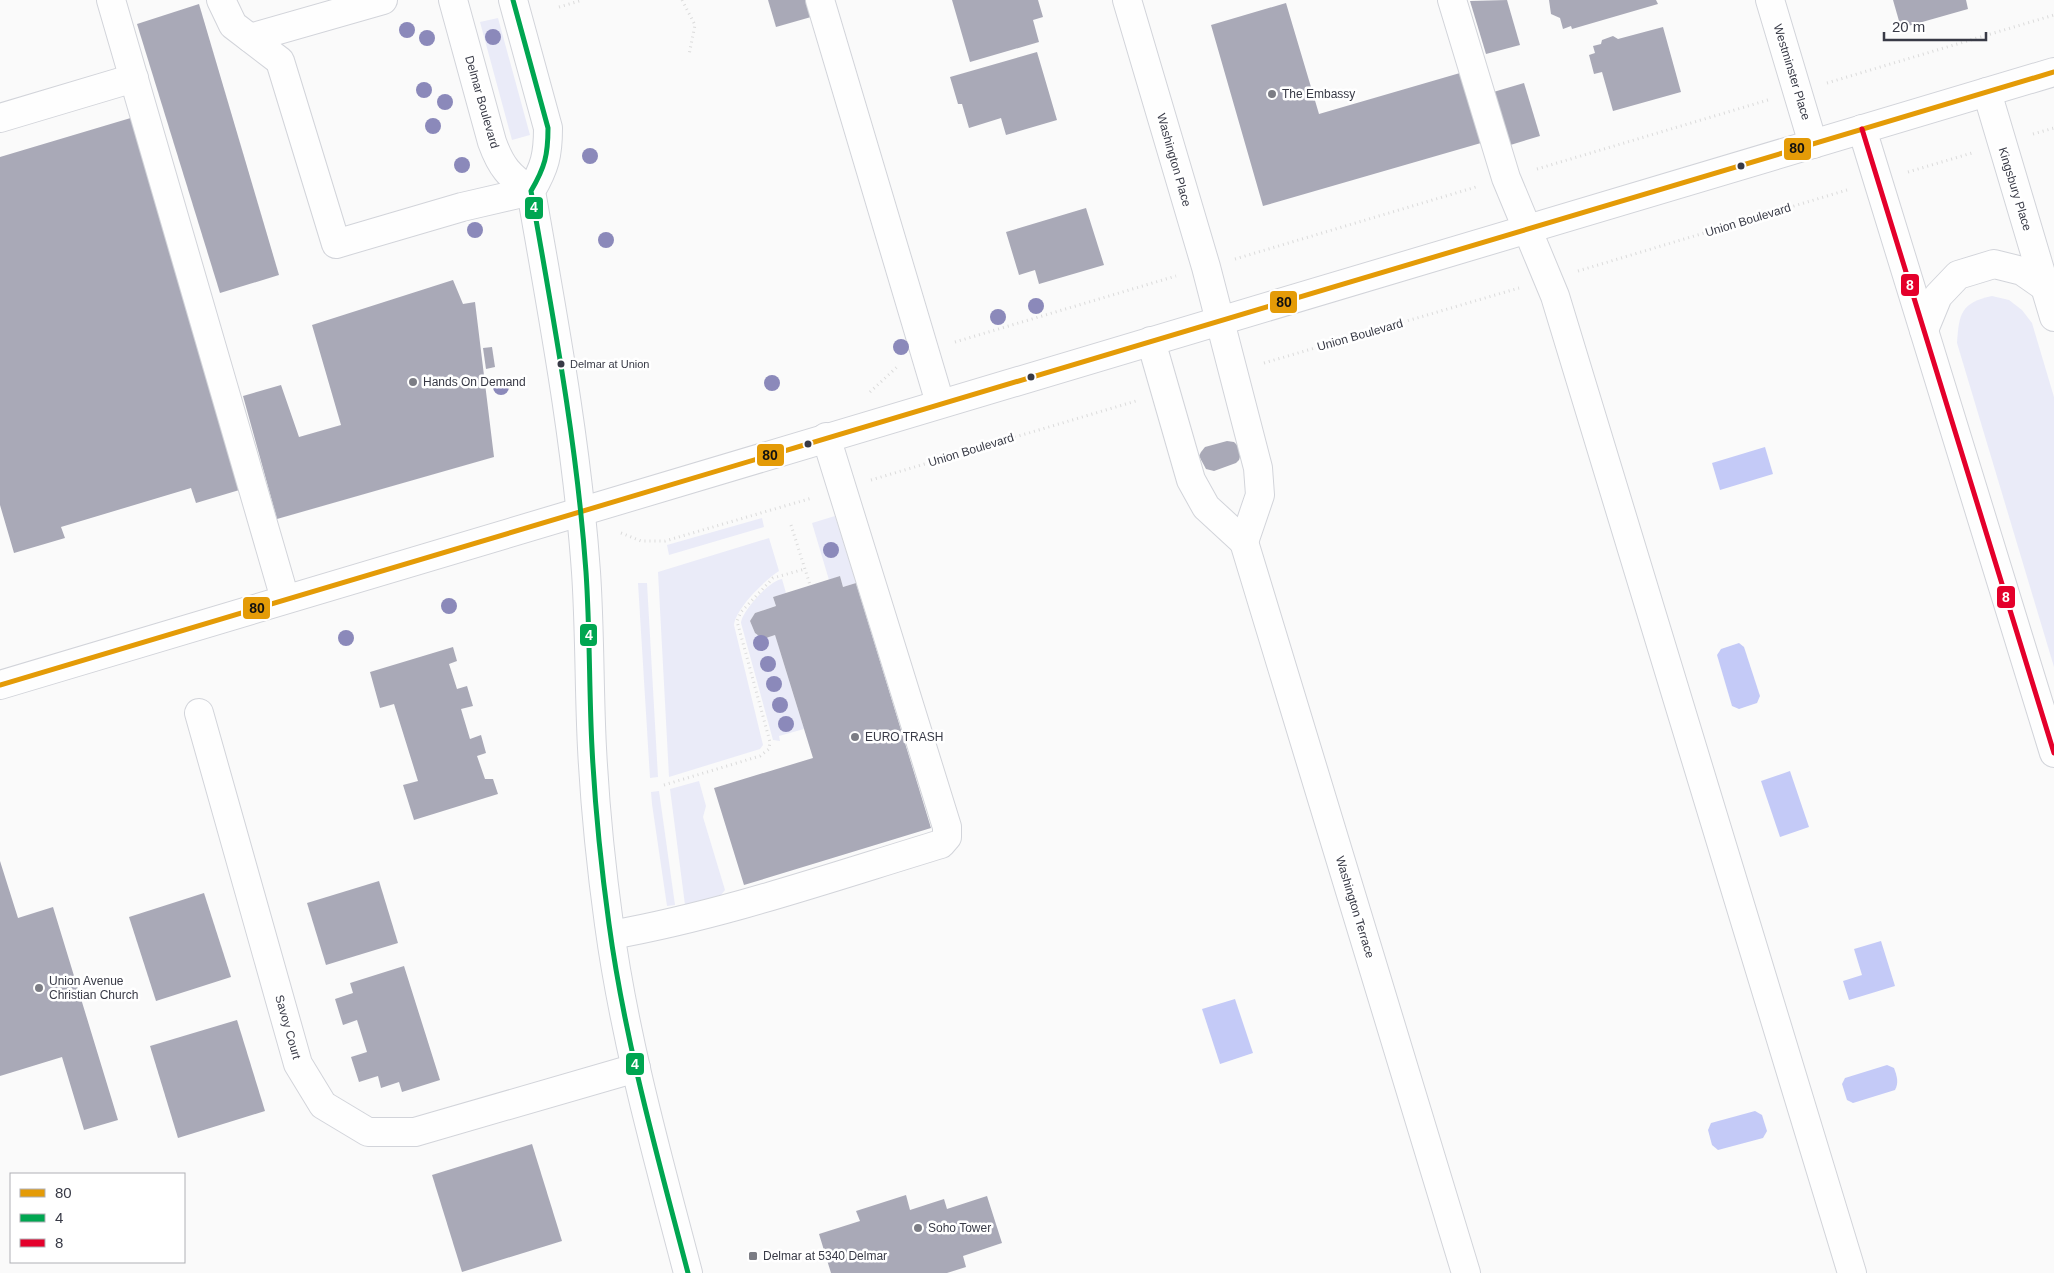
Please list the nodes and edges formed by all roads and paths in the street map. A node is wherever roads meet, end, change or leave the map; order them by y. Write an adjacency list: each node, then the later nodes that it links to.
1 (111, 0): 17 (main road)
2 (222, 0): 14 (main road)
3 (383, 0): 14 (main road)
4 (453, 0): 27 (main road, Delmar Boulevard)
5 (513, 0): 27 (main road)
6 (583, 0): 12 (path)
7 (682, 0): 15 (path)
8 (820, 0): 36 (main road)
9 (1127, 0): 29 (main road, Washington Place)
10 (1452, 0): 25 (main road)
11 (1770, 0): 18 (main road, Westminster Place)
12 (560, 7)
13 (2054, 15): 18 (path)
14 (250, 38): 27 (main road)
15 (689, 56)
16 (2054, 72): 19 (main road)
17 (134, 78): 20 (main road); 49 (main road)
18 (1798, 91): 23 (main road, Westminster Place); 25 (path)
19 (1987, 92): 22 (main road); 24 (main road, Kingsbury Place)
20 (0, 118)
21 (2054, 128): 24 (path, Union Boulevard)
22 (1862, 129): 23 (main road); 26 (main road)
23 (1813, 144): 28 (main road)
24 (2002, 144): 26 (path, Union Boulevard); 31 (main road, Kingsbury Place)
25 (1506, 178): 28 (main road); 29 (path)
26 (1878, 181): 30 (path, Union Boulevard); 34 (main road)
27 (531, 190): 43 (main road)
28 (1527, 228): 30 (main road); 33 (main road)
29 (1206, 267): 33 (main road, Washington Place); 36 (path)
30 (1548, 280): 37 (path, Union Boulevard); 58 (main road)
31 (2045, 287): 32 (main road, Kingsbury Place); 34 (main road)
32 (2054, 317)
33 (1219, 320): 35 (main road); 37 (main road, Washington Place)
34 (1924, 330): 52 (main road)
35 (1151, 341): 38 (main road); 40 (main road)
36 (925, 352): 39 (path); 40 (main road)
37 (1233, 372): 46 (main road, Washington Place)
38 (1166, 392): 42 (path, Union Boulevard); 46 (main road)
39 (868, 394)
40 (940, 403): 41 (main road)
41 (826, 437): 42 (main road); 43 (main road)
42 (842, 489): 45 (path, Union Boulevard); 54 (main road)
43 (580, 510): 49 (main road); 54 (main road)
44 (791, 525): 47 (path)
45 (665, 541)
46 (1244, 542): 57 (main road, Washington Terrace)
47 (805, 569): 48 (path); 53 (path)
48 (810, 585)
49 (285, 599): 50 (main road)
50 (0, 685)
51 (199, 713): 55 (main road, Savoy Court)
52 (2054, 754)
53 (664, 785)
54 (611, 935): 55 (main road)
55 (636, 1068): 56 (main road)
56 (688, 1273)
57 (1466, 1273)
58 (1852, 1273)

